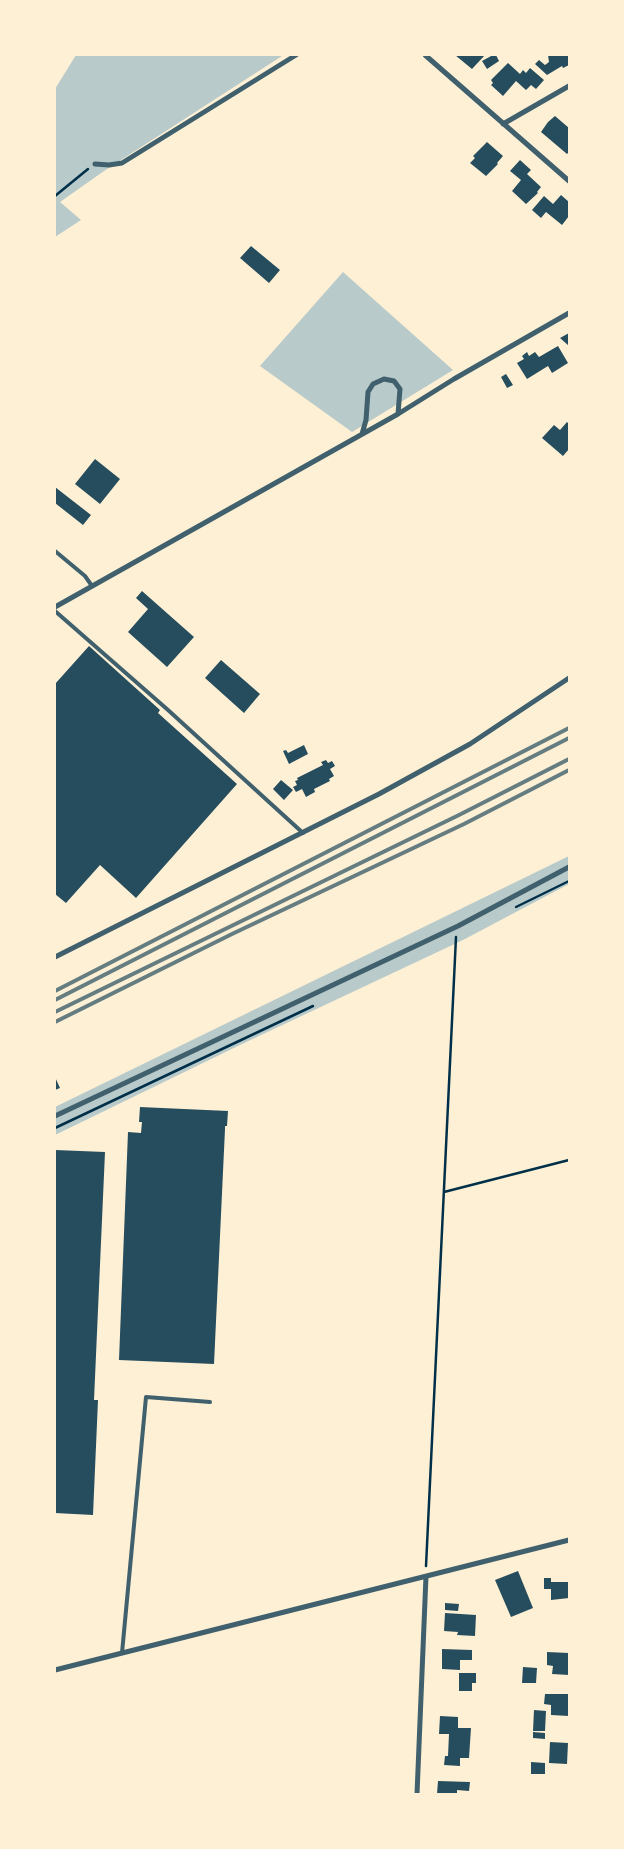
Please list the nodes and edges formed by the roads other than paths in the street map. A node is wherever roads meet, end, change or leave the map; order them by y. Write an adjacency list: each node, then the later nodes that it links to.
1 (296, 55): 5 (street)
2 (425, 55): 4 (street)
3 (569, 86): 4 (street)
4 (503, 124): 6 (street)
5 (95, 164)
6 (569, 181)
7 (569, 314): 8 (street)
8 (398, 414): 9 (street); 9 (street)
9 (362, 434): 11 (street)
10 (55, 551): 11 (lane)
11 (92, 586): 12 (street)
12 (55, 609): 14 (lane)
13 (569, 678): 14 (street)
14 (303, 833): 16 (street)
15 (569, 867): 17 (street)
16 (55, 957)
17 (55, 1116)
18 (210, 1402): 21 (lane)
19 (569, 1540): 20 (street)
20 (426, 1576): 21 (street); 23 (street)
21 (122, 1653): 22 (street)
22 (55, 1670)
23 (417, 1794)

